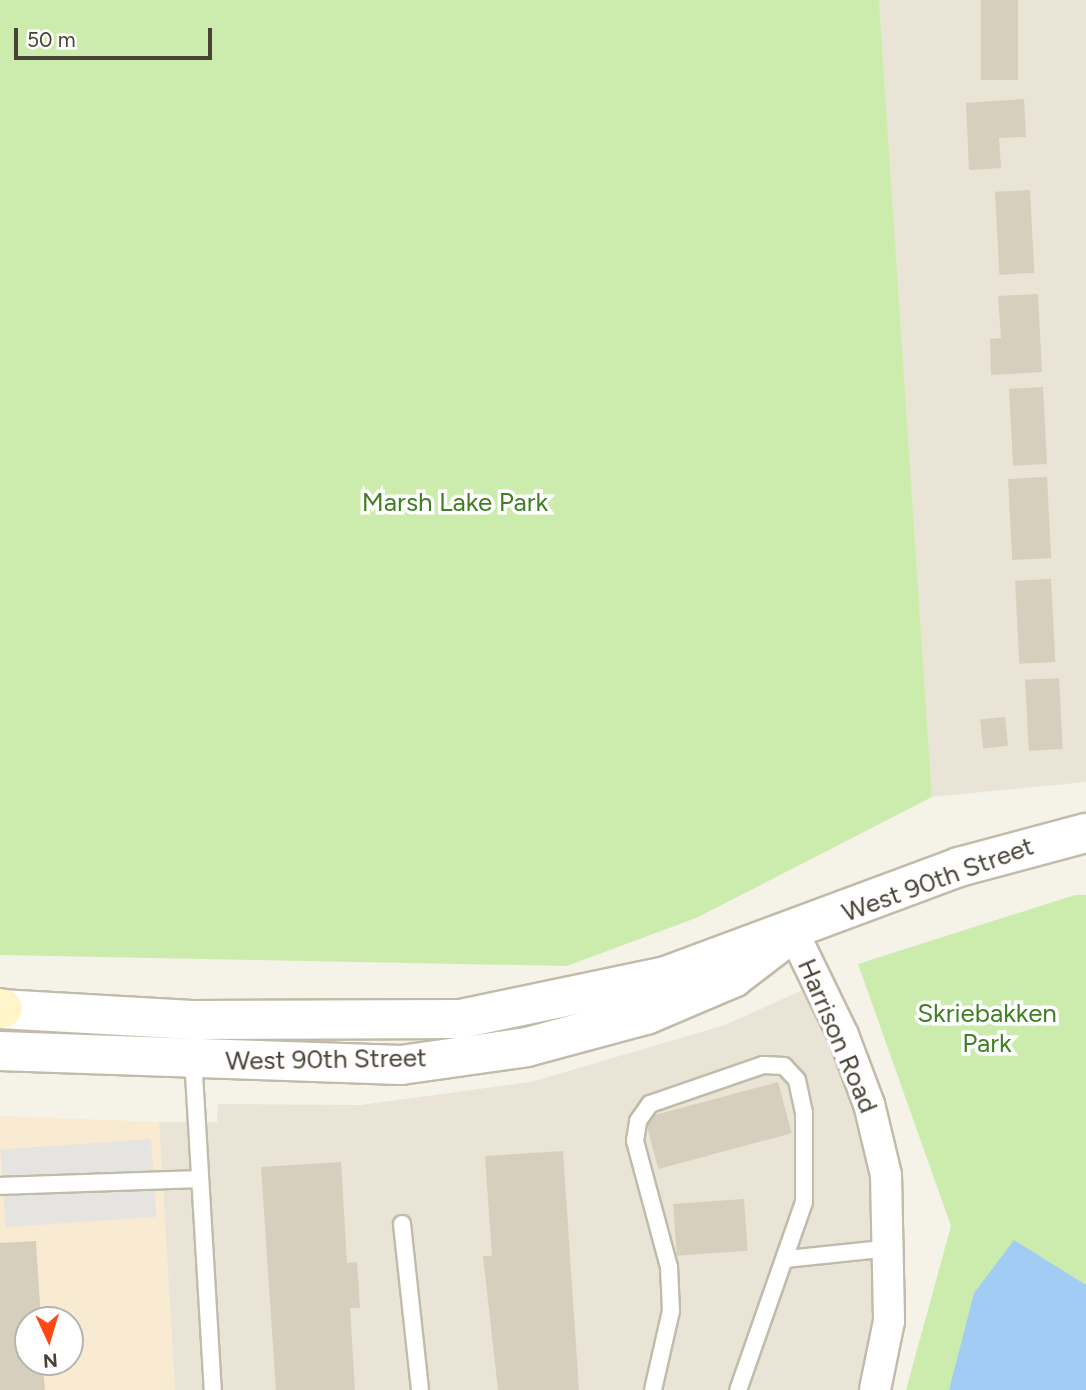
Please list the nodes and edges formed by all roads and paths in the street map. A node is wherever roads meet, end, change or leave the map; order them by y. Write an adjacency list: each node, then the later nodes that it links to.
1 (1086, 833): 2 (street, West 90th Street)
2 (793, 932): 4 (street, West 90th Street); 6 (street, West 90th Street); 10 (street, Harrison Road)
3 (1, 1008): 4 (street, West 90th Street)
4 (192, 1020): 6 (lane)
5 (0, 1051): 6 (street, West 90th Street)
6 (193, 1061): 7 (lane)
7 (200, 1179): 8 (lane); 12 (lane)
8 (0, 1186)
9 (402, 1224): 13 (lane)
10 (891, 1248): 11 (lane); 16 (street, Harrison Road)
11 (786, 1259): 14 (lane); 15 (lane)
12 (213, 1390)
13 (419, 1390)
14 (653, 1390)
15 (738, 1390)
16 (875, 1390)

